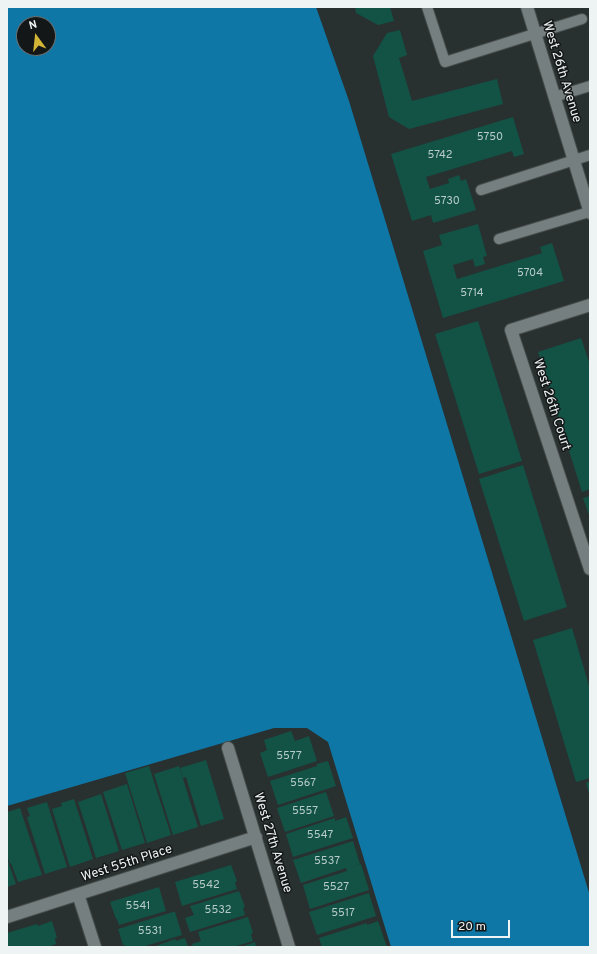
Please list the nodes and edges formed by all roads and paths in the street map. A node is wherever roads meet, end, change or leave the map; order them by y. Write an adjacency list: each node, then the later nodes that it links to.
1 (427, 7): 4 (lane)
2 (527, 7): 4 (street, West 26th Avenue)
3 (582, 19): 4 (lane)
4 (535, 34): 6 (street, West 26th Avenue)
5 (590, 86): 6 (lane)
6 (554, 97): 8 (street, West 26th Avenue)
7 (590, 155): 8 (lane)
8 (574, 160): 9 (lane); 10 (street, West 26th Avenue)
9 (481, 190)
10 (590, 213): 11 (lane)
11 (499, 239)
12 (590, 305): 13 (street, West 26th Court)
13 (590, 568)
14 (228, 748): 15 (street, West 27th Avenue)
15 (256, 837): 16 (street, West 55th Place); 19 (street, West 27th Avenue)
16 (78, 894): 17 (street, West 55th Place); 18 (street)
17 (7, 917)
18 (95, 947)
19 (289, 947)

